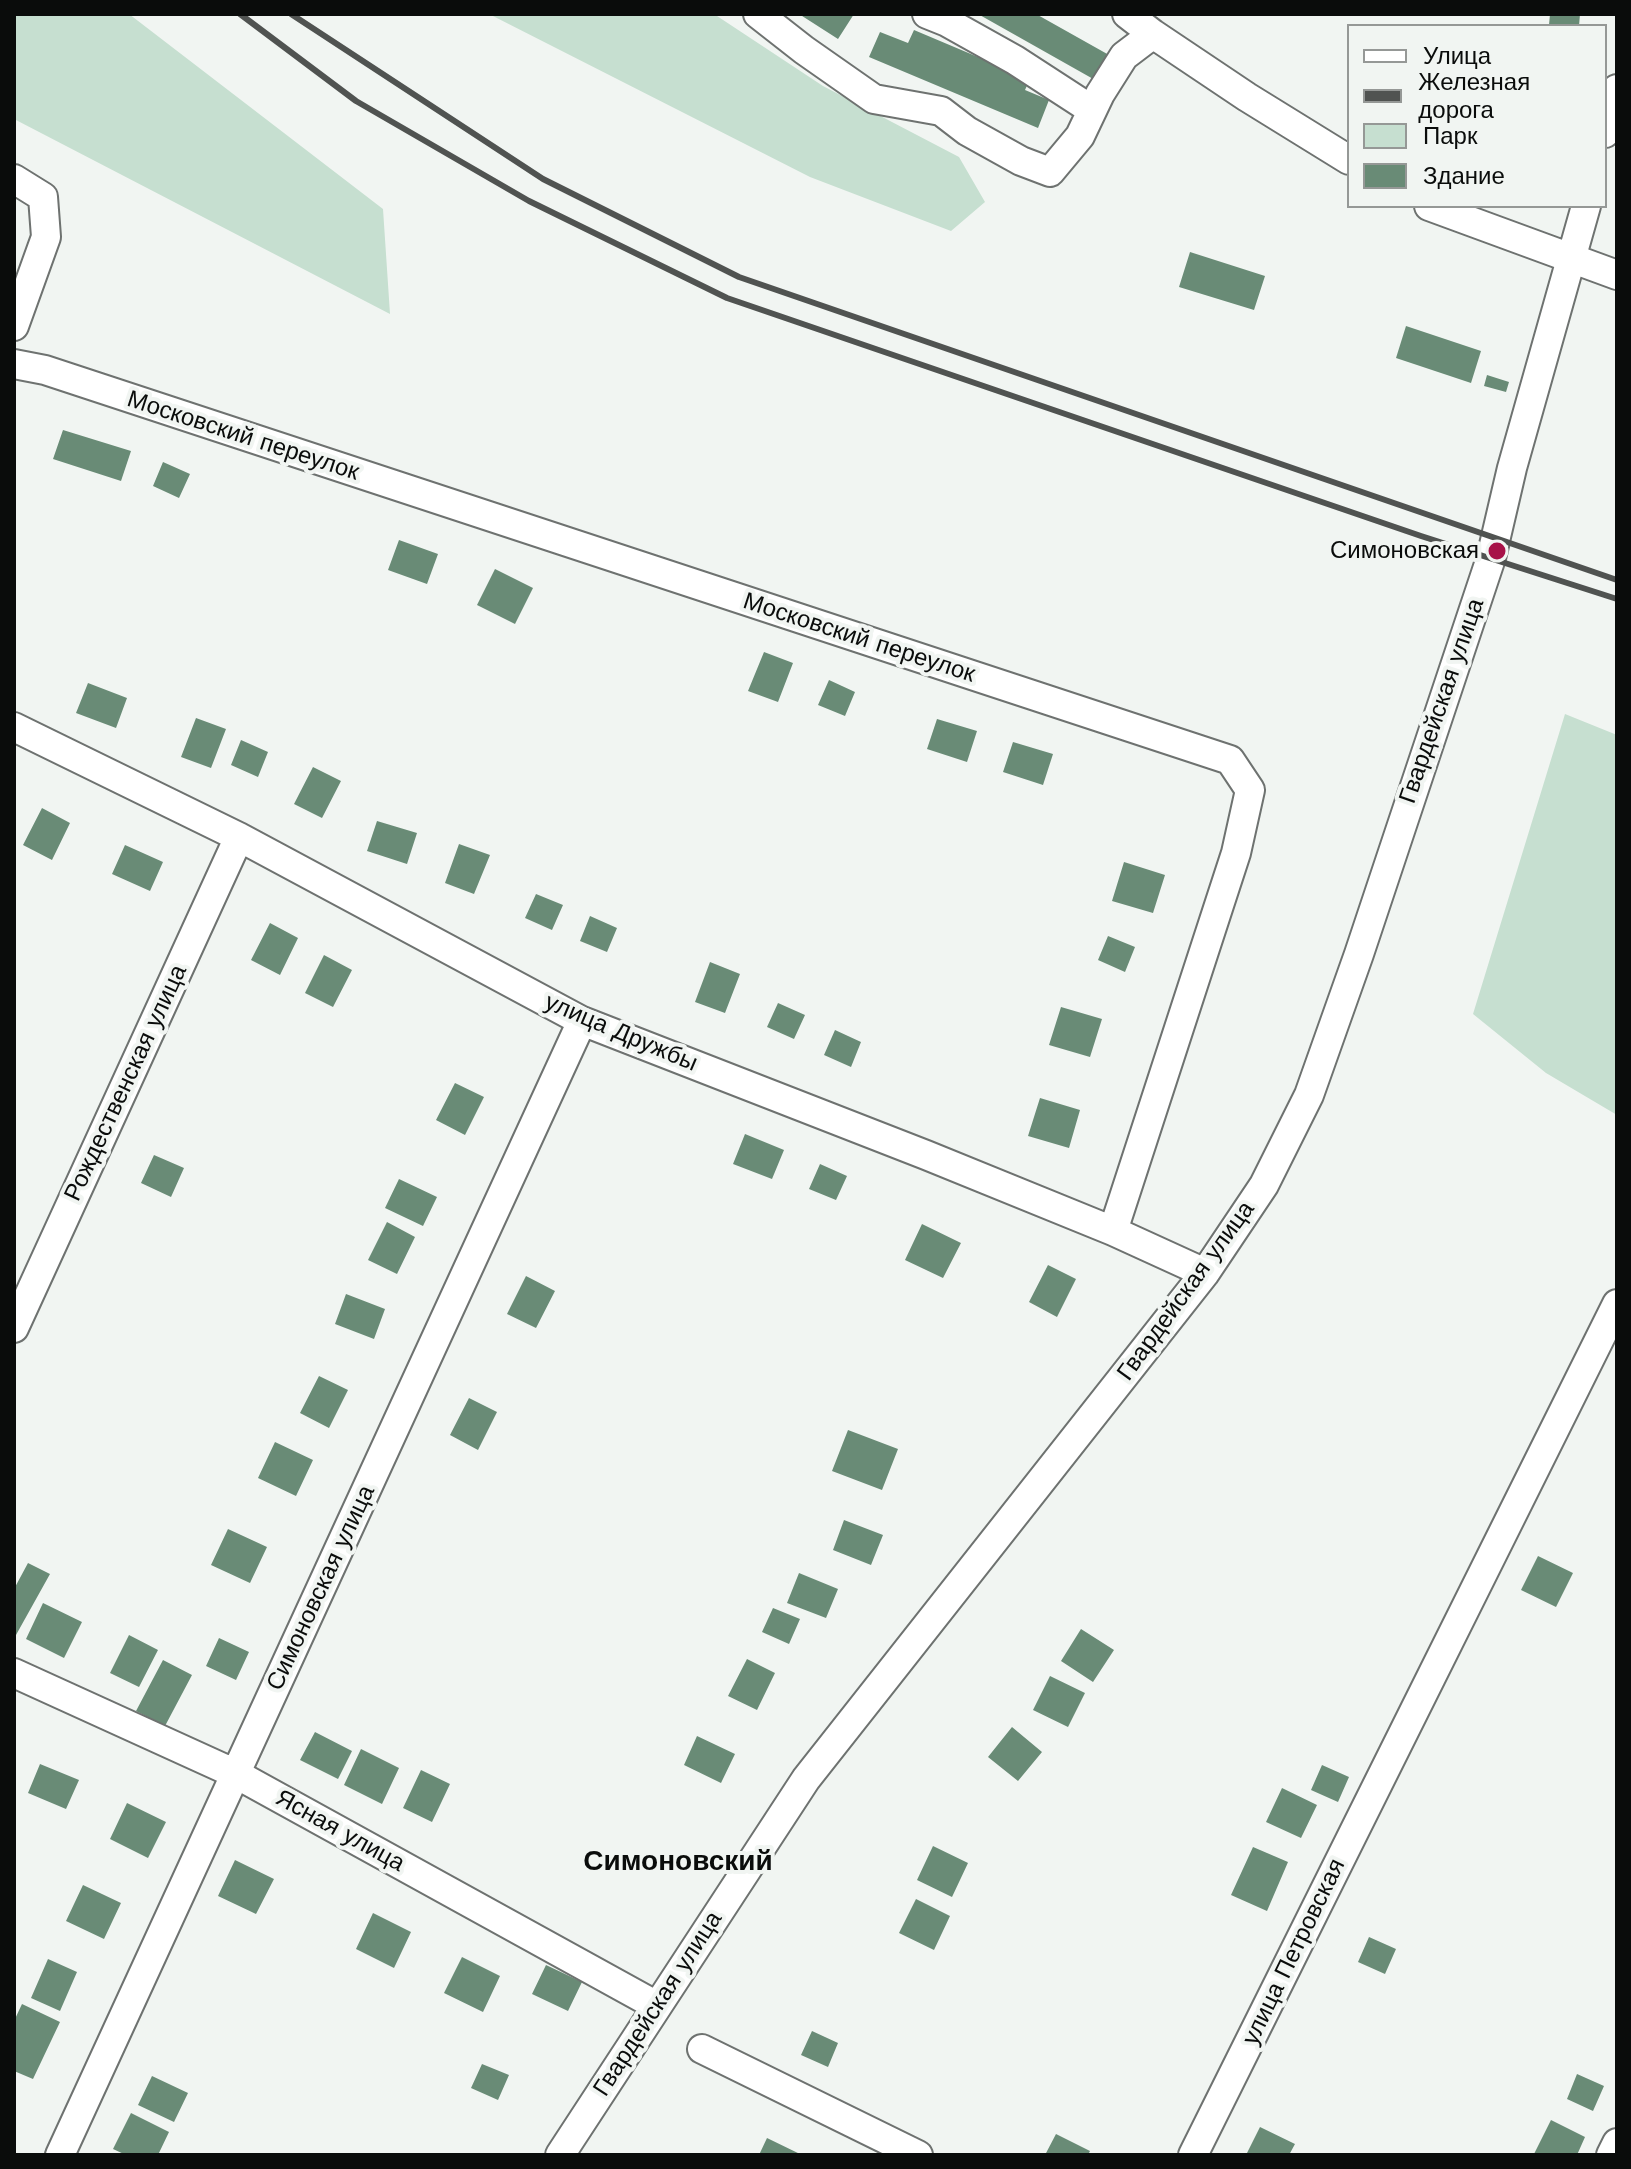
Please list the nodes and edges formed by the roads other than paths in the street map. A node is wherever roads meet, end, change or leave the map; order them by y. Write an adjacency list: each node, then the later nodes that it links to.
1 (758, 14): 6 (street)
2 (927, 14): 6 (street)
3 (1127, 14): 4 (street)
4 (1153, 34): 6 (street); 8 (street)
5 (1617, 89): 7 (street)
6 (1092, 110)
7 (1607, 126)
8 (1347, 159)
9 (14, 179): 14 (street)
10 (1435, 208): 12 (street)
11 (1585, 208): 12 (street, Гвардейская улица)
12 (1572, 257): 13 (street); 20 (street, Гвардейская улица)
13 (1617, 275)
14 (14, 326)
15 (14, 364): 19 (street, Московский переулок)
16 (14, 727): 17 (street, улица Дружбы)
17 (239, 837): 18 (street, улица Дружбы); 22 (street, Рождественская улица)
18 (582, 1021): 19 (street, улица Дружбы); 24 (street, Симоновская улица)
19 (1113, 1231): 20 (street, улица Дружбы)
20 (1205, 1273): 25 (street, Гвардейская улица)
21 (1617, 1304): 31 (street, улица Петровская)
22 (14, 1328)
23 (14, 1673): 24 (street, Ясная улица)
24 (236, 1774): 25 (street, Ясная улица); 28 (street, Симоновская улица)
25 (657, 2006): 29 (street, Гвардейская улица)
26 (702, 2049): 30 (street)
27 (1617, 2143): 32 (street)
28 (60, 2155)
29 (560, 2155)
30 (918, 2155)
31 (1193, 2155)
32 (1611, 2155)

